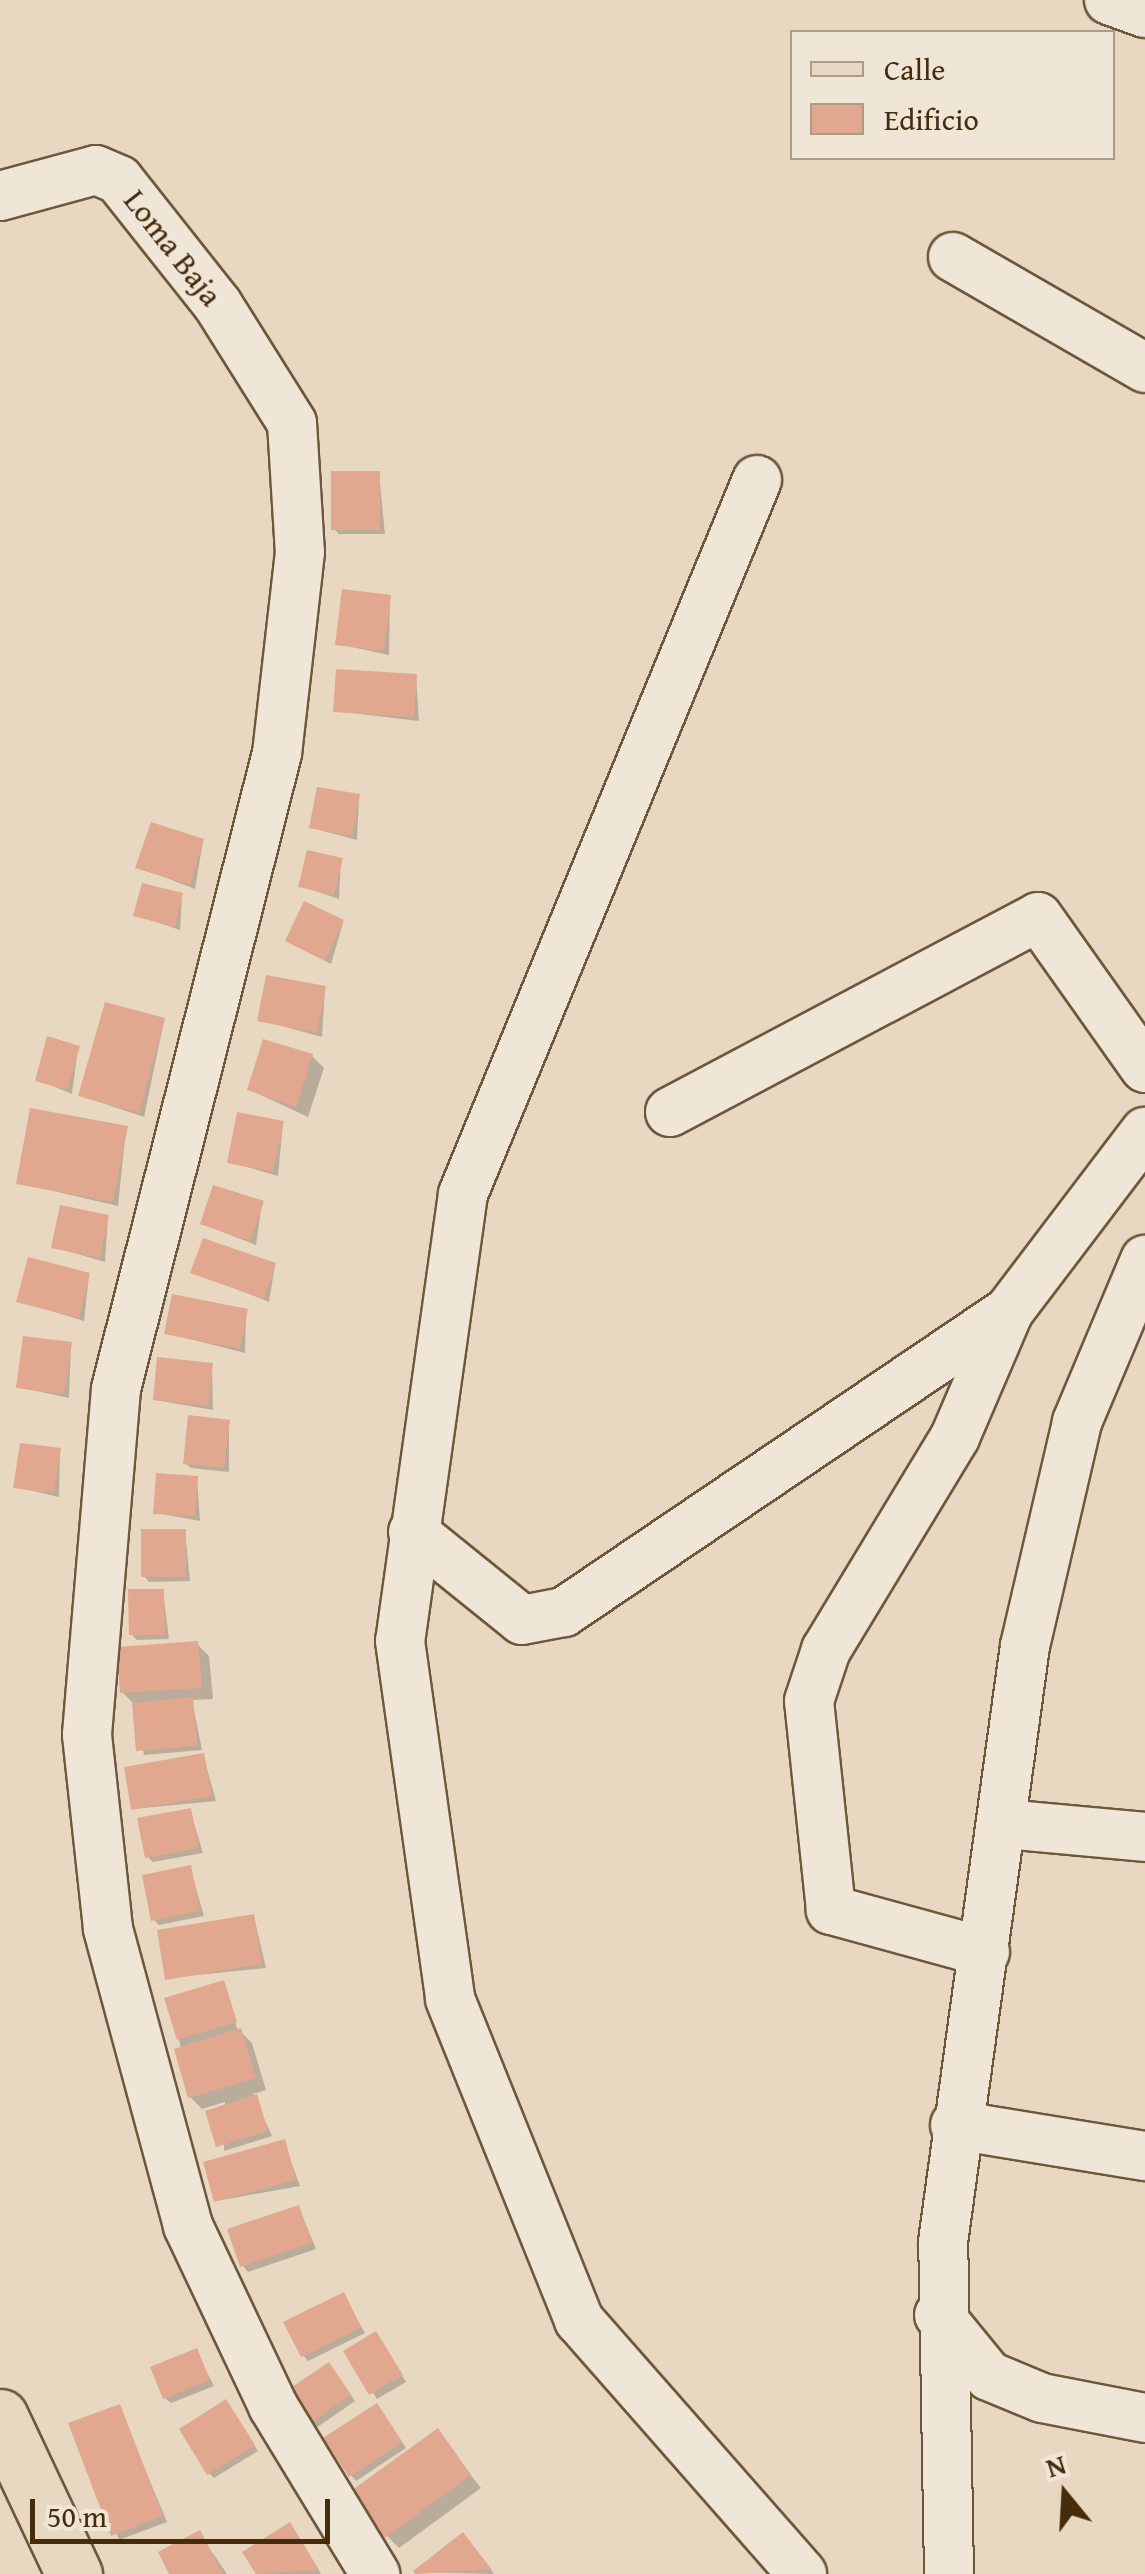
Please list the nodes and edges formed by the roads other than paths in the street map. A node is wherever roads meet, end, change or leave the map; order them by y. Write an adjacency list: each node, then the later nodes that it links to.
1 (1109, 0): 2 (street)
2 (1145, 13)
3 (0, 196): 22 (street, Loma Baja)
4 (952, 257): 5 (street)
5 (1145, 368)
6 (757, 480): 12 (street)
7 (1145, 1068): 8 (street)
8 (670, 1112)
9 (1145, 1132): 11 (street)
10 (1145, 1260): 13 (street)
11 (1009, 1312): 12 (street); 15 (street)
12 (413, 1532): 23 (street)
13 (1005, 1824): 14 (street); 15 (street)
14 (1145, 1837)
15 (985, 1952): 16 (street)
16 (955, 2124): 17 (street); 18 (street)
17 (1145, 2156)
18 (939, 2315): 20 (street); 24 (street)
19 (0, 2417): 21 (main road)
20 (1145, 2418)
21 (74, 2574)
22 (375, 2574)
23 (802, 2574)
24 (949, 2574)

